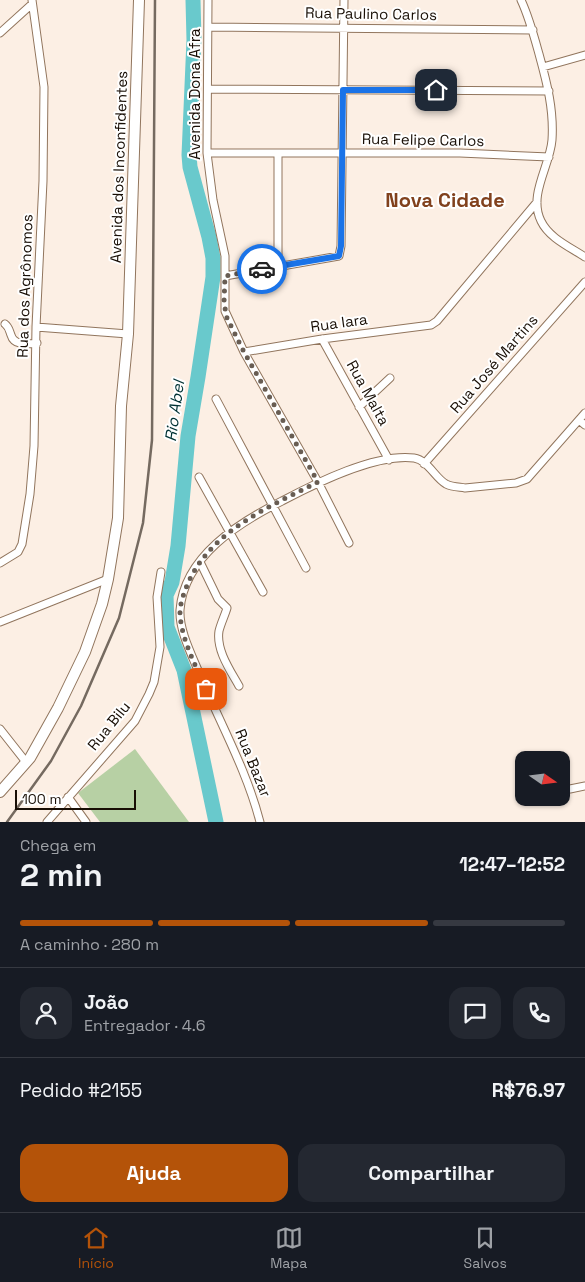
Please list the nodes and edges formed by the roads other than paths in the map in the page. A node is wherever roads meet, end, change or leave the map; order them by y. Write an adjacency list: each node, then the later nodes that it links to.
1 (139, 0): 26 (main road, Avenida dos Inconfidentes)
2 (208, 0): 6 (street, Avenida Dona Afra)
3 (344, 0): 7 (street)
4 (521, 0): 8 (street)
5 (32, 2): 9 (street); 25 (street, Rua dos Agrônomos)
6 (209, 27): 7 (street, Rua Paulino Carlos); 12 (street, Avenida Dona Afra)
7 (344, 27): 8 (street, Rua Paulino Carlos); 13 (street)
8 (532, 30): 11 (street)
9 (0, 33)
10 (585, 55): 11 (street)
11 (543, 68): 14 (street)
12 (208, 89): 13 (street); 15 (street, Avenida Dona Afra)
13 (343, 90): 14 (street); 16 (street)
14 (549, 91): 18 (street)
15 (207, 153): 17 (street, Rua Felipe Carlos); 22 (street, Avenida Dona Afra)
16 (342, 153): 17 (street, Rua Felipe Carlos); 18 (street, Rua Felipe Carlos); 21 (street)
17 (278, 154): 21 (street)
18 (549, 157): 19 (street)
19 (537, 202): 20 (street); 27 (street, Rua Iara)
20 (585, 257)
21 (278, 266): 22 (street)
22 (225, 276): 29 (street, Avenida Dona Afra)
23 (585, 282): 36 (street, Rua José Martins)
24 (5, 324): 28 (street)
25 (36, 327): 26 (street); 28 (street, Rua dos Agrônomos)
26 (128, 334): 46 (main road, Avenida dos Inconfidentes)
27 (322, 339): 29 (street, Rua Iara); 32 (street, Rua Malta)
28 (37, 343): 43 (street, Rua dos Agrônomos)
29 (244, 352): 38 (street, Avenida Dona Afra)
30 (390, 378): 32 (street)
31 (216, 399): 39 (street)
32 (360, 407): 35 (street, Rua Malta)
33 (585, 413): 34 (street)
34 (582, 423): 36 (street)
35 (389, 460): 36 (street, Rua Bazar); 38 (street, Rua Bazar)
36 (424, 464)
37 (199, 477): 40 (street)
38 (318, 482): 39 (street, Rua Bazar); 41 (street, Avenida Dona Afra)
39 (273, 506): 40 (street, Rua Bazar); 44 (street)
40 (230, 532): 42 (street, Rua Bazar); 47 (street)
41 (349, 543)
42 (200, 562): 49 (street); 58 (street, Rua Bazar)
43 (0, 563)
44 (306, 568)
45 (161, 572): 55 (street, Rua Bilu)
46 (108, 579): 48 (street); 51 (main road, Avenida dos Inconfidentes)
47 (263, 592)
48 (0, 622)
49 (240, 686)
50 (0, 729): 51 (street)
51 (26, 762): 54 (main road)
52 (585, 786): 53 (street)
53 (570, 789)
54 (0, 792)
55 (68, 797): 56 (street, Rua Bilu); 57 (street)
56 (47, 822)
57 (86, 822)
58 (260, 822)

